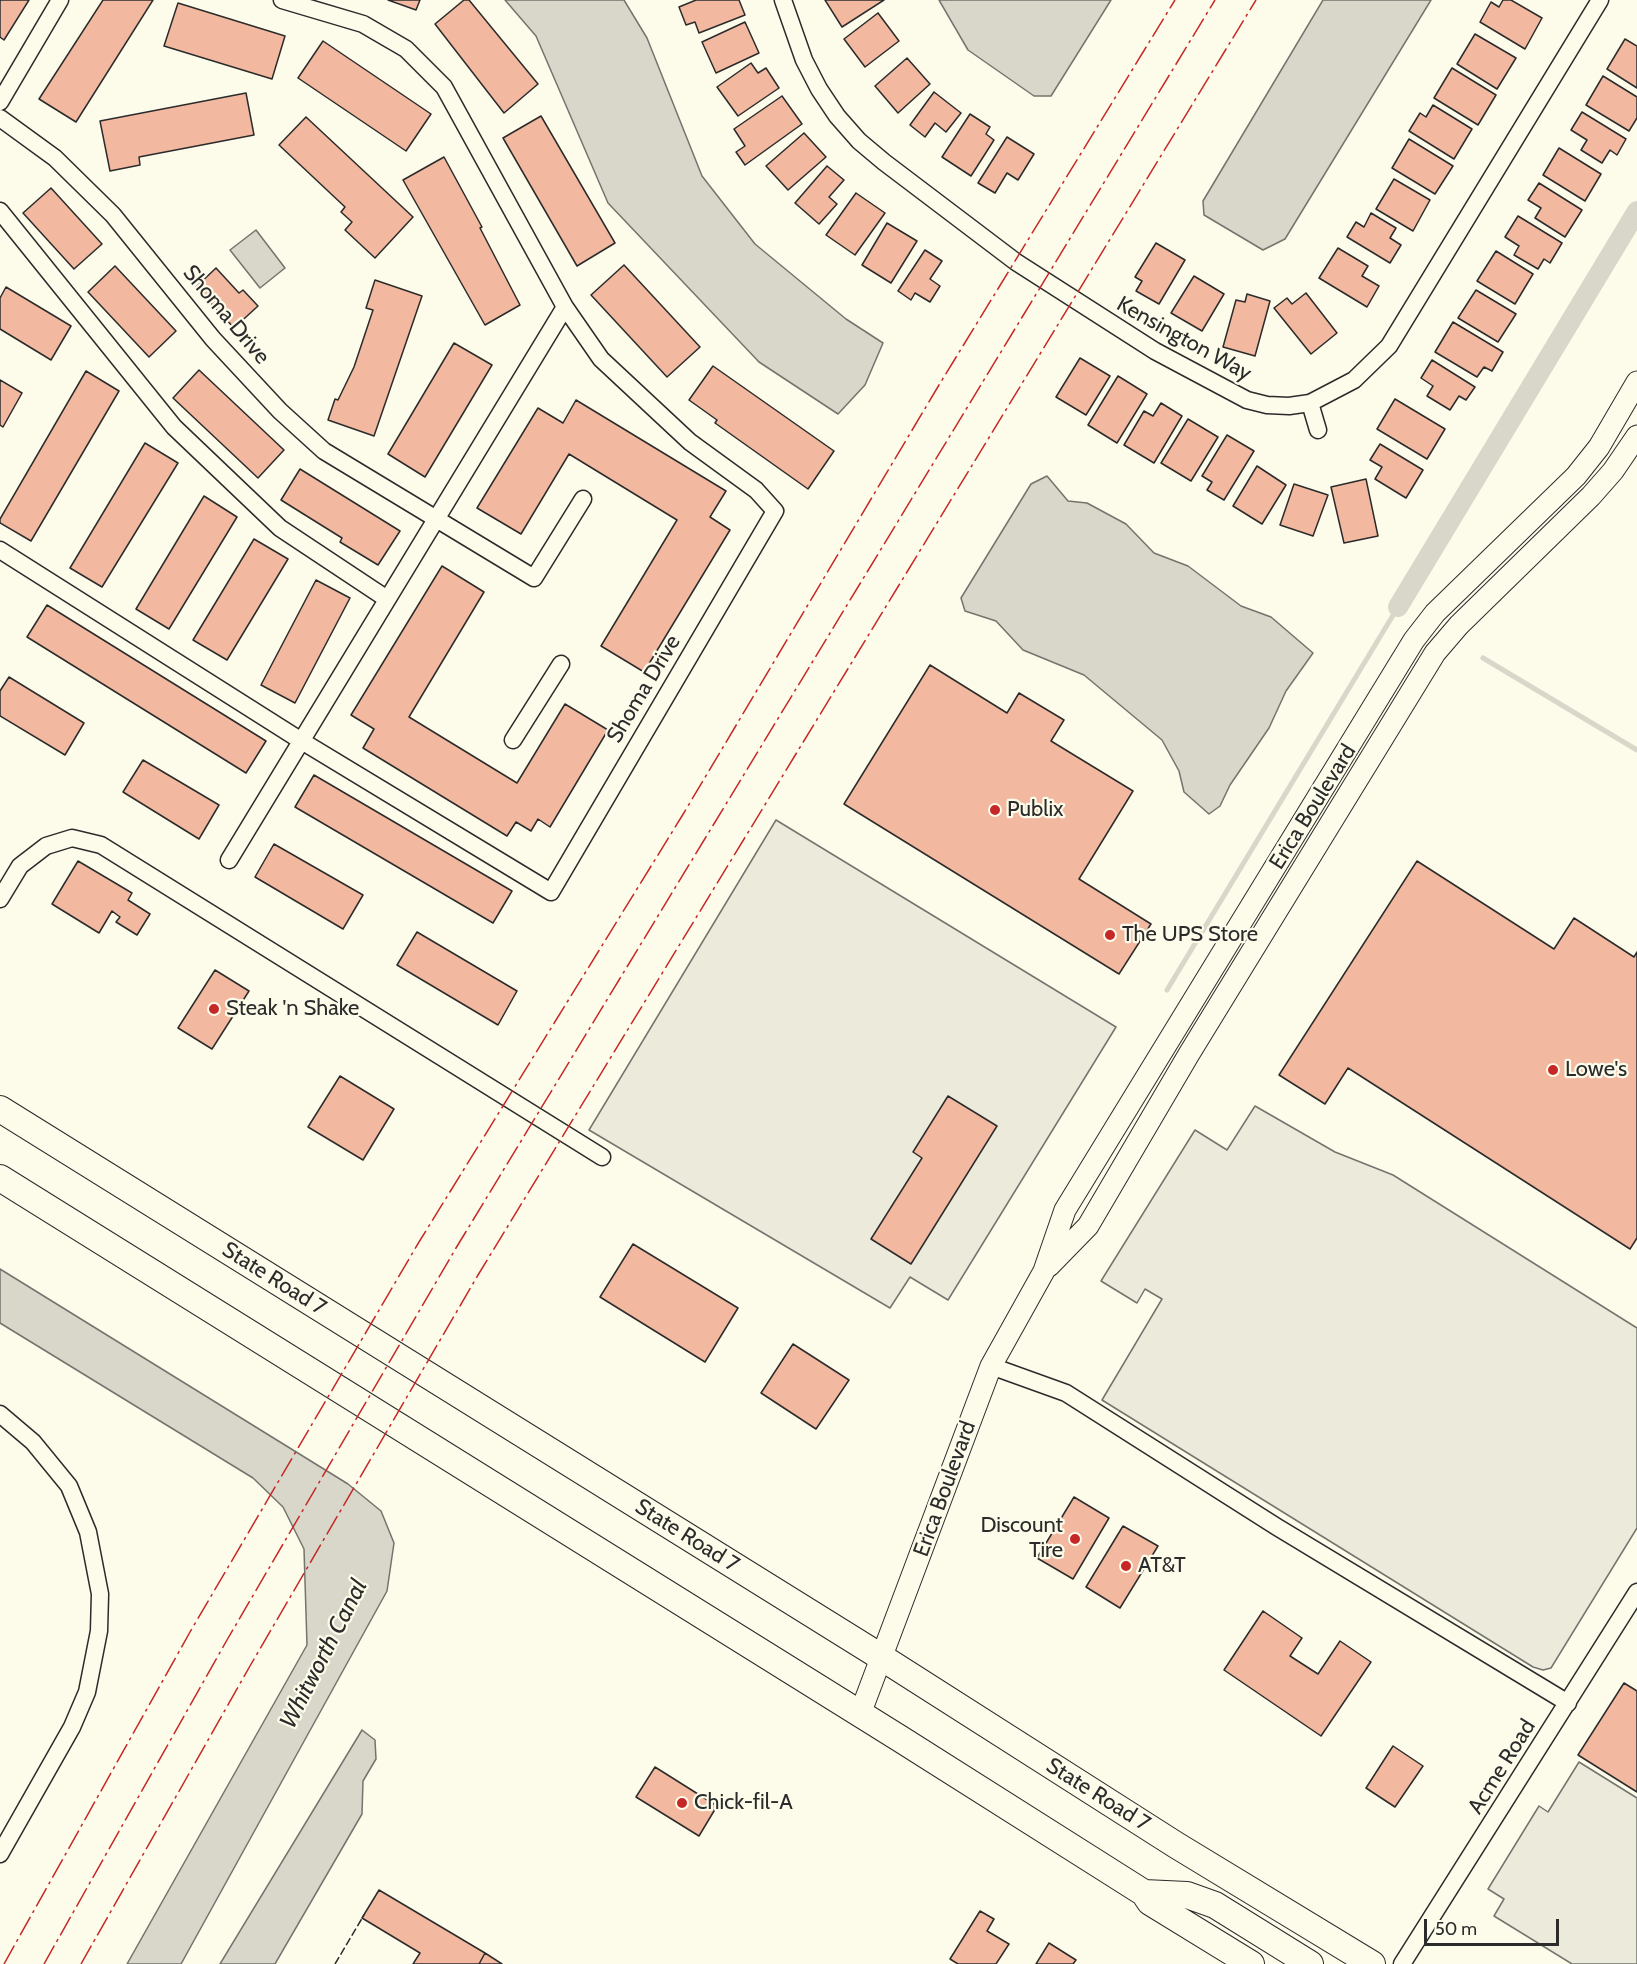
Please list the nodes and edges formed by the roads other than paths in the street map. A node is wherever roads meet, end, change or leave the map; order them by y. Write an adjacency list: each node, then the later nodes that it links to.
1 (60, 0): 5 (street)
2 (282, 0): 8 (street, Shoma Drive)
3 (783, 0): 10 (street, Kensington Way)
4 (1600, 0): 10 (street, Kensington Way)
5 (0, 102)
6 (0, 118): 14 (street, Shoma Drive)
7 (0, 211): 16 (street)
8 (565, 307): 14 (street); 18 (street, Shoma Drive)
9 (1637, 382): 25 (street, Erica Boulevard)
10 (1310, 403): 11 (street)
11 (1318, 430)
12 (1637, 436): 25 (street, Erica Boulevard)
13 (583, 499): 14 (street, Shoma Drive)
14 (436, 519): 16 (street)
15 (0, 550): 18 (street, Shoma Drive)
16 (387, 599): 18 (street)
17 (561, 664): 19 (street)
18 (300, 740): 20 (street)
19 (513, 740)
20 (229, 860)
21 (0, 898): 23 (street)
22 (0, 1109): 29 (main road, State Road 7)
23 (602, 1157)
24 (0, 1178): 31 (main road)
25 (1044, 1271): 26 (street, Erica Boulevard)
26 (991, 1366): 29 (street, Erica Boulevard); 30 (street)
27 (0, 1414): 32 (street)
28 (1637, 1592): 30 (street, Acme Road)
29 (881, 1657): 31 (street, Erica Boulevard); 36 (main road, State Road 7)
30 (1568, 1703): 37 (street, Acme Road)
31 (860, 1714): 33 (main road)
32 (0, 1854)
33 (1144, 1893): 34 (main road); 35 (main road)
34 (1251, 1964)
35 (1310, 1964)
36 (1372, 1964)
37 (1402, 1964)

